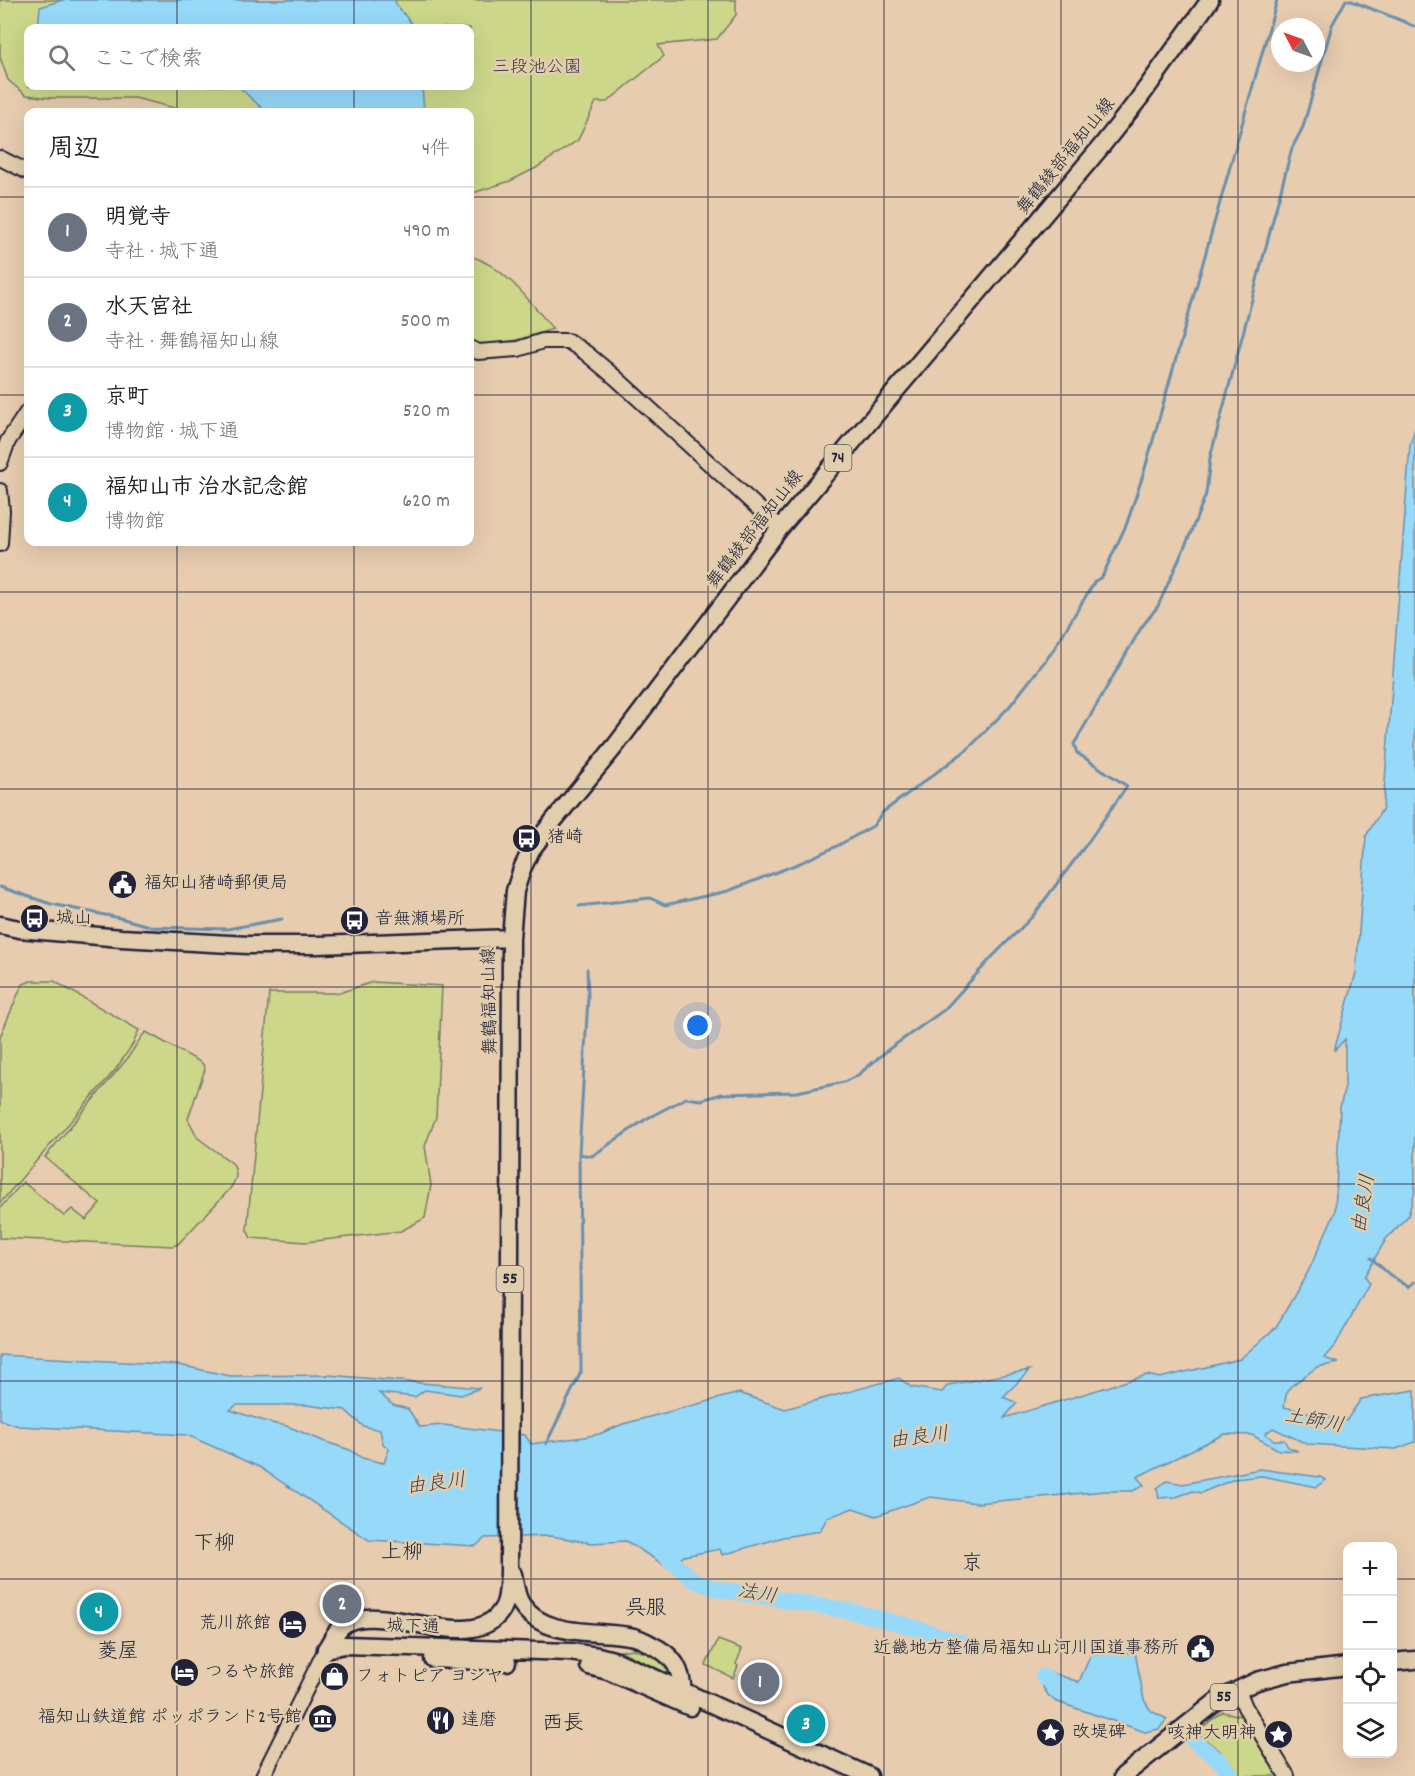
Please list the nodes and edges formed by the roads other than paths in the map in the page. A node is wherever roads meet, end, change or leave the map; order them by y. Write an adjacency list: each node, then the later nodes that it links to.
1 (1210, 0): 8 (main road, 舞鶴綾部福知山線 / 74)
2 (0, 158): 3 (street)
3 (24, 170)
4 (474, 350): 8 (street)
5 (24, 417): 6 (street)
6 (0, 463)
7 (0, 491): 9 (street)
8 (780, 528): 11 (main road, 舞鶴綾部福知山線 / 74)
9 (0, 544)
10 (0, 925): 11 (main road, 舞鶴福知山線)
11 (511, 947): 12 (main road, 舞鶴福知山線 / 55)
12 (513, 1603): 13 (main road); 18 (main road)
13 (327, 1649): 18 (main road, 城下通); 19 (street)
14 (1415, 1660): 15 (main road)
15 (1397, 1662)
16 (1343, 1666): 17 (main road, 55)
17 (1238, 1690): 22 (main road, 55); 23 (street)
18 (683, 1697): 20 (main road, 城下通); 21 (main road, 城下通)
19 (263, 1776)
20 (841, 1776)
21 (869, 1776)
22 (1123, 1776)
23 (1287, 1776)

